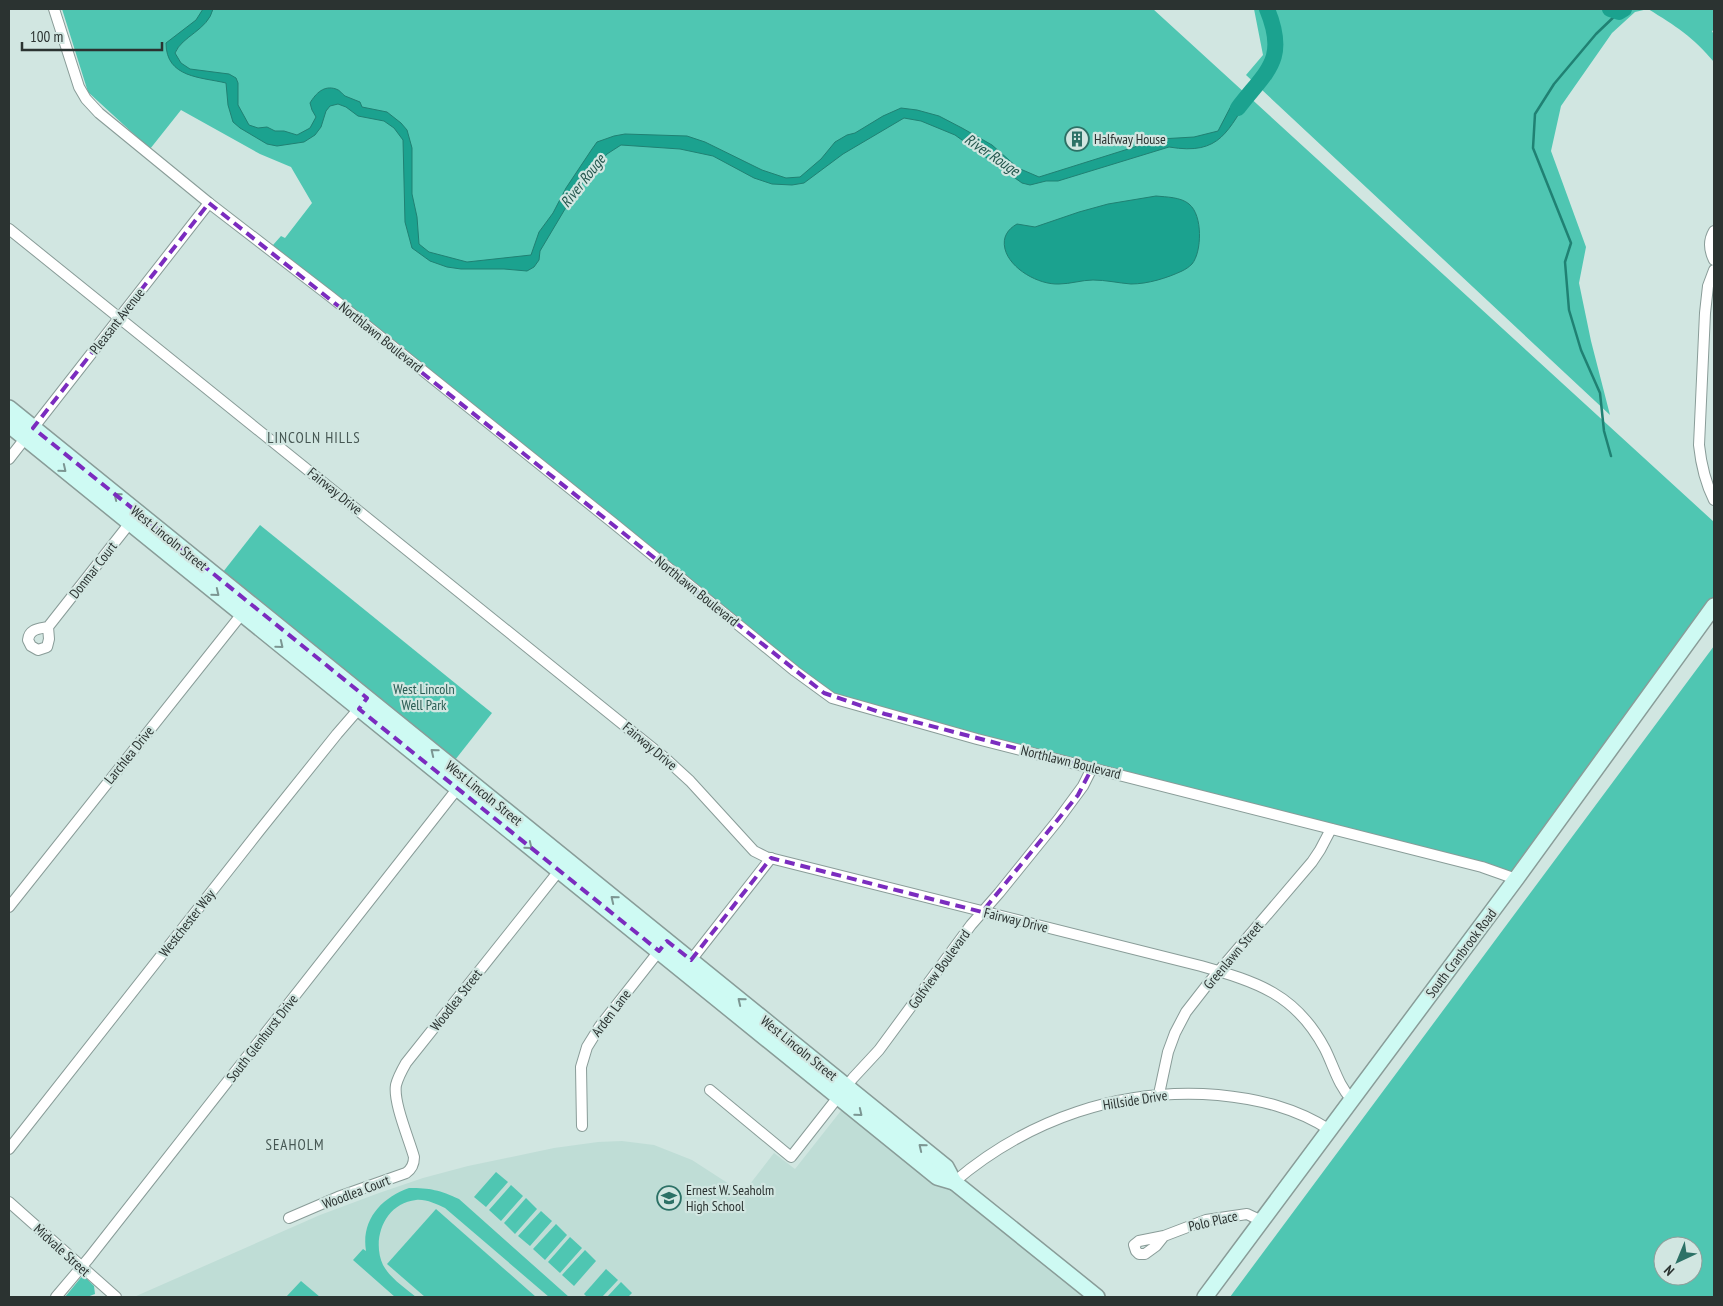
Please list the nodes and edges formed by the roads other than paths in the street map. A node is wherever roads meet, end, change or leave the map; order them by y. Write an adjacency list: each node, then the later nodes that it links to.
1 (54, 9): 2 (street, Northlawn Boulevard)
2 (209, 204): 7 (street, Pleasant Avenue); 18 (street, Northlawn Boulevard)
3 (9, 229): 7 (street, Fairway Drive)
4 (1714, 231): 5 (street)
5 (1714, 260)
6 (1714, 270): 12 (street)
7 (120, 318): 10 (street, Pleasant Avenue); 21 (street, Fairway Drive)
8 (9, 408): 10 (street, West Lincoln Street)
9 (9, 426): 10 (street, West Lincoln Street)
10 (29, 433): 11 (street, Pleasant Avenue); 13 (street, West Lincoln Street)
11 (9, 459)
12 (1714, 500)
13 (134, 518): 15 (street, West Lincoln Street); 16 (street, Donmar Court)
14 (1714, 606): 23 (street, South Cranbrook Road)
15 (246, 609): 17 (street, West Lincoln Street); 24 (street, Larchlea Drive)
16 (48, 627)
17 (363, 704): 19 (street, West Lincoln Street); 35 (street, Westchester Way)
18 (1092, 768): 20 (street, Northlawn Boulevard); 25 (street, Golfview Boulevard)
19 (462, 783): 22 (street, West Lincoln Street); 42 (street, South Glenhurst Drive)
20 (1331, 829): 23 (street, Northlawn Boulevard); 28 (street, Greenlawn Street)
21 (770, 858): 25 (street, Fairway Drive); 27 (street)
22 (563, 865): 26 (street, West Lincoln Street); 36 (street, Woodlea Street)
23 (1516, 879): 32 (street, South Cranbrook Road)
24 (9, 907)
25 (982, 912): 28 (street, Fairway Drive); 30 (street, Golfview Boulevard)
26 (663, 946): 27 (street, West Lincoln Street); 33 (street, Arden Lane)
27 (687, 966): 30 (street, West Lincoln Street)
28 (1219, 971): 31 (street, Greenlawn Street); 32 (street, Fairway Drive)
29 (710, 1090): 30 (street, Golfview Boulevard)
30 (843, 1091): 37 (street, West Lincoln Street)
31 (1159, 1094): 34 (street, Hillside Drive); 37 (street, Hillside Drive)
32 (1352, 1100): 34 (street, South Cranbrook Road)
33 (582, 1126)
34 (1330, 1130): 40 (street, South Cranbrook Road)
35 (9, 1149)
36 (414, 1157): 39 (street, Woodlea Court)
37 (954, 1182): 46 (street, West Lincoln Street)
38 (9, 1202): 42 (street, Midvale Street)
39 (289, 1218)
40 (1262, 1221): 41 (street, Polo Place); 47 (street, South Cranbrook Road)
41 (1164, 1236)
42 (82, 1267): 43 (street, Midvale Street); 44 (street, South Glenhurst Drive)
43 (113, 1295): 45 (street)
44 (56, 1297)
45 (100, 1297)
46 (1097, 1297)
47 (1205, 1297)

